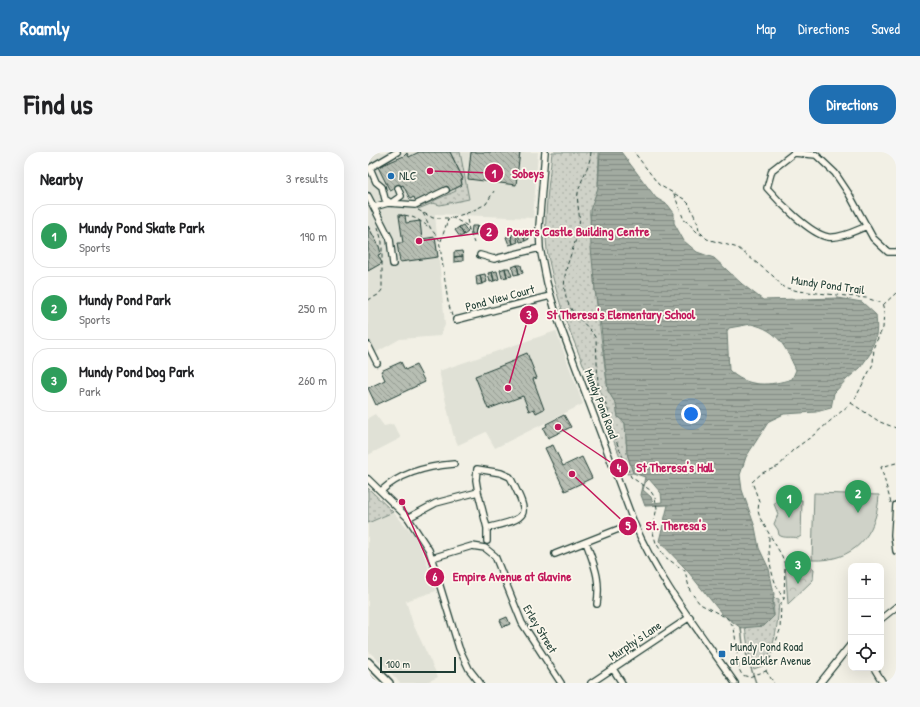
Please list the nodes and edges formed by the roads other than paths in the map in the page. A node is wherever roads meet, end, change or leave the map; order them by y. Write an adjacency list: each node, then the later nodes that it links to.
1 (396, 152): 3 (street)
2 (545, 152): 10 (street, Mundy Pond Road)
3 (369, 168): 7 (street)
4 (398, 188): 7 (street)
5 (446, 190): 7 (street)
6 (368, 196): 8 (street)
7 (391, 203): 8 (street)
8 (374, 207): 13 (street)
9 (867, 226): 9 (street); 11 (street)
10 (540, 248): 12 (street); 14 (street, Mundy Pond Road)
11 (896, 252)
12 (480, 255)
13 (393, 264)
14 (550, 296): 15 (street, Pond View Court); 24 (street, Mundy Pond Road)
15 (456, 320)
16 (368, 345): 17 (street)
17 (377, 363)
18 (454, 464): 20 (street)
19 (368, 479): 20 (street)
20 (381, 491): 23 (street)
21 (478, 492): 23 (street); 25 (street); 25 (street)
22 (896, 505): 28 (street)
23 (408, 518): 30 (street)
24 (634, 523): 27 (street); 34 (street, Mundy Pond Road)
25 (488, 528): 26 (street)
26 (487, 541)
27 (586, 542): 29 (street); 31 (street)
28 (896, 551)
29 (555, 554)
30 (432, 558): 42 (street); 43 (street, Erley Street)
31 (597, 604)
32 (896, 607): 33 (street)
33 (884, 617)
34 (690, 618): 37 (street, Murphy's Lane); 46 (street, Mundy Pond Road)
35 (848, 648): 47 (street)
36 (368, 662): 41 (main road)
37 (613, 669): 44 (street, Murphy's Lane); 45 (street)
38 (876, 671): 48 (street)
39 (368, 680): 40 (main road)
40 (371, 683)
41 (389, 683)
42 (480, 683)
43 (561, 683)
44 (591, 683)
45 (622, 683)
46 (735, 683)
47 (820, 683)
48 (883, 683)

